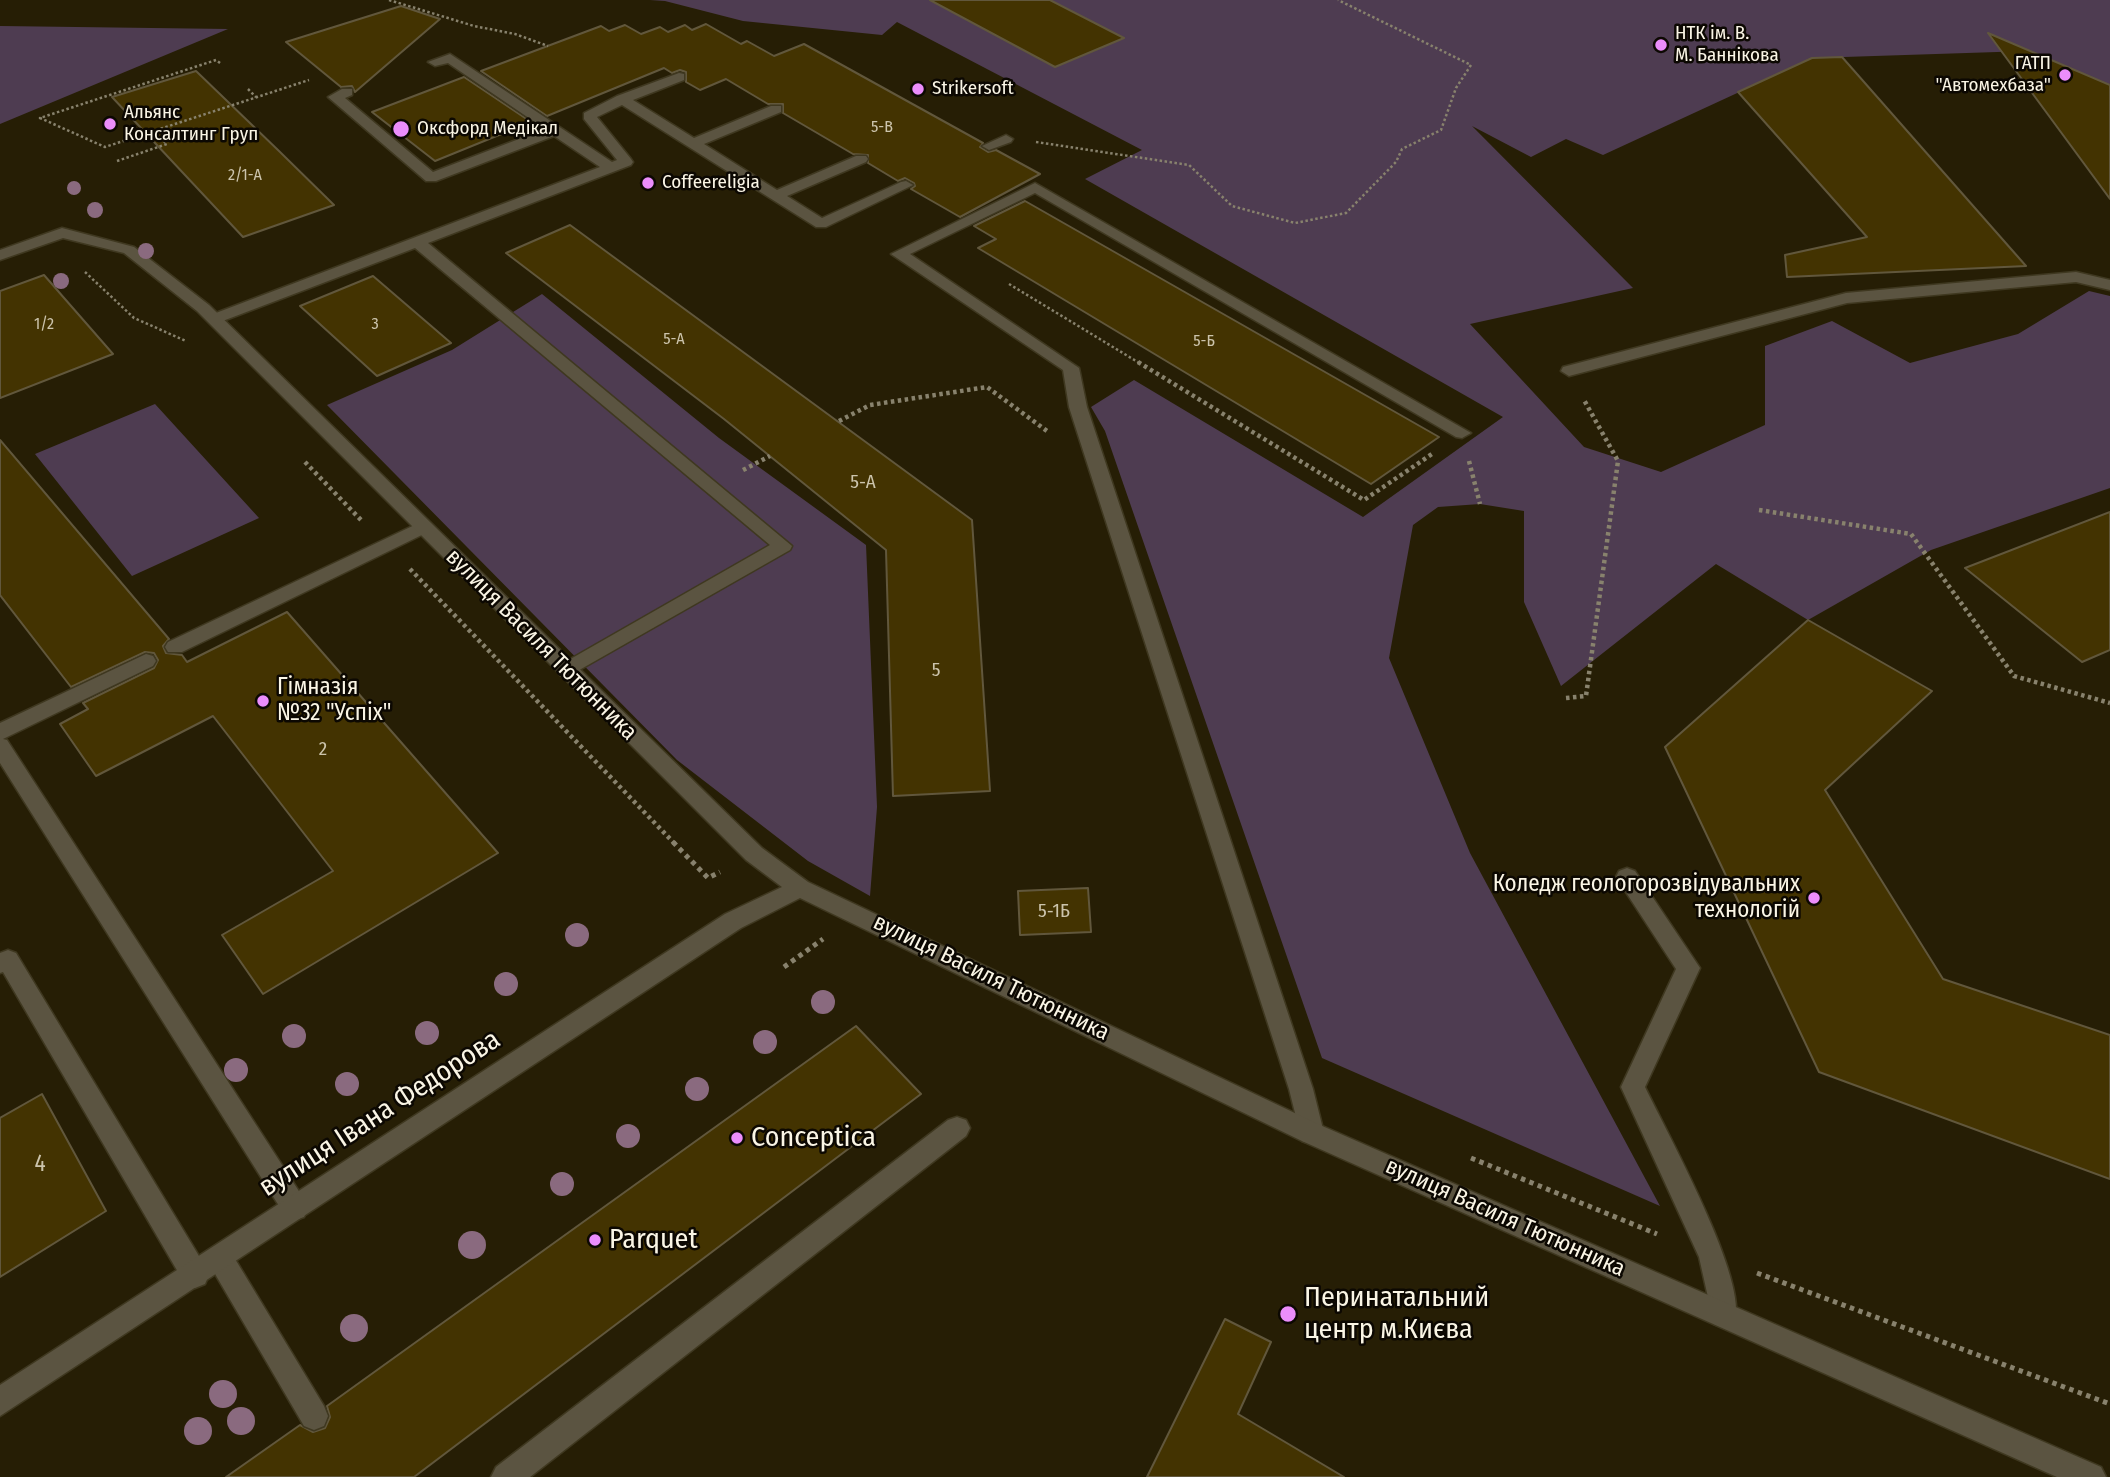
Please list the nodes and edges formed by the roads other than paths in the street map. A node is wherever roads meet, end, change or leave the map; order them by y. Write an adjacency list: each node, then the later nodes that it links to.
1 (435, 62): 6 (street)
2 (679, 77): 4 (street)
3 (341, 94): 6 (street)
4 (622, 99): 8 (street); 11 (street)
5 (776, 109): 8 (street)
6 (556, 130): 11 (street)
7 (1006, 139): 9 (street)
8 (691, 144): 13 (street)
9 (989, 146)
10 (861, 159): 13 (street)
11 (611, 168): 14 (street)
12 (906, 185): 13 (street)
13 (776, 196)
14 (417, 242): 17 (street); 23 (street)
15 (0, 255): 17 (street, вулиця Василя Тютюнника)
16 (2110, 285): 18 (street)
17 (214, 319): 20 (street, вулиця Василя Тютюнника)
18 (1569, 371)
19 (1462, 433): 30 (street)
20 (423, 527): 21 (street); 23 (street, вулиця Василя Тютюнника)
21 (175, 647)
22 (146, 661): 24 (street)
23 (567, 670): 27 (street, вулиця Василя Тютюнника)
24 (0, 732)
25 (0, 746): 31 (street)
26 (1627, 877): 34 (street)
27 (800, 888): 30 (street, вулиця Василя Тютюнника); 31 (street, вулиця Івана Федорова)
28 (0, 963): 33 (street)
29 (957, 1128): 37 (street)
30 (1311, 1133): 34 (street, вулиця Василя Тютюнника)
31 (295, 1208): 32 (street, вулиця Івана Федорова)
32 (220, 1258): 33 (street, вулиця Івана Федорова); 36 (street)
33 (195, 1275): 35 (street, вулиця Івана Федорова)
34 (1724, 1315): 38 (street, вулиця Василя Тютюнника)
35 (0, 1402)
36 (314, 1416)
37 (506, 1477)
38 (2091, 1477)

